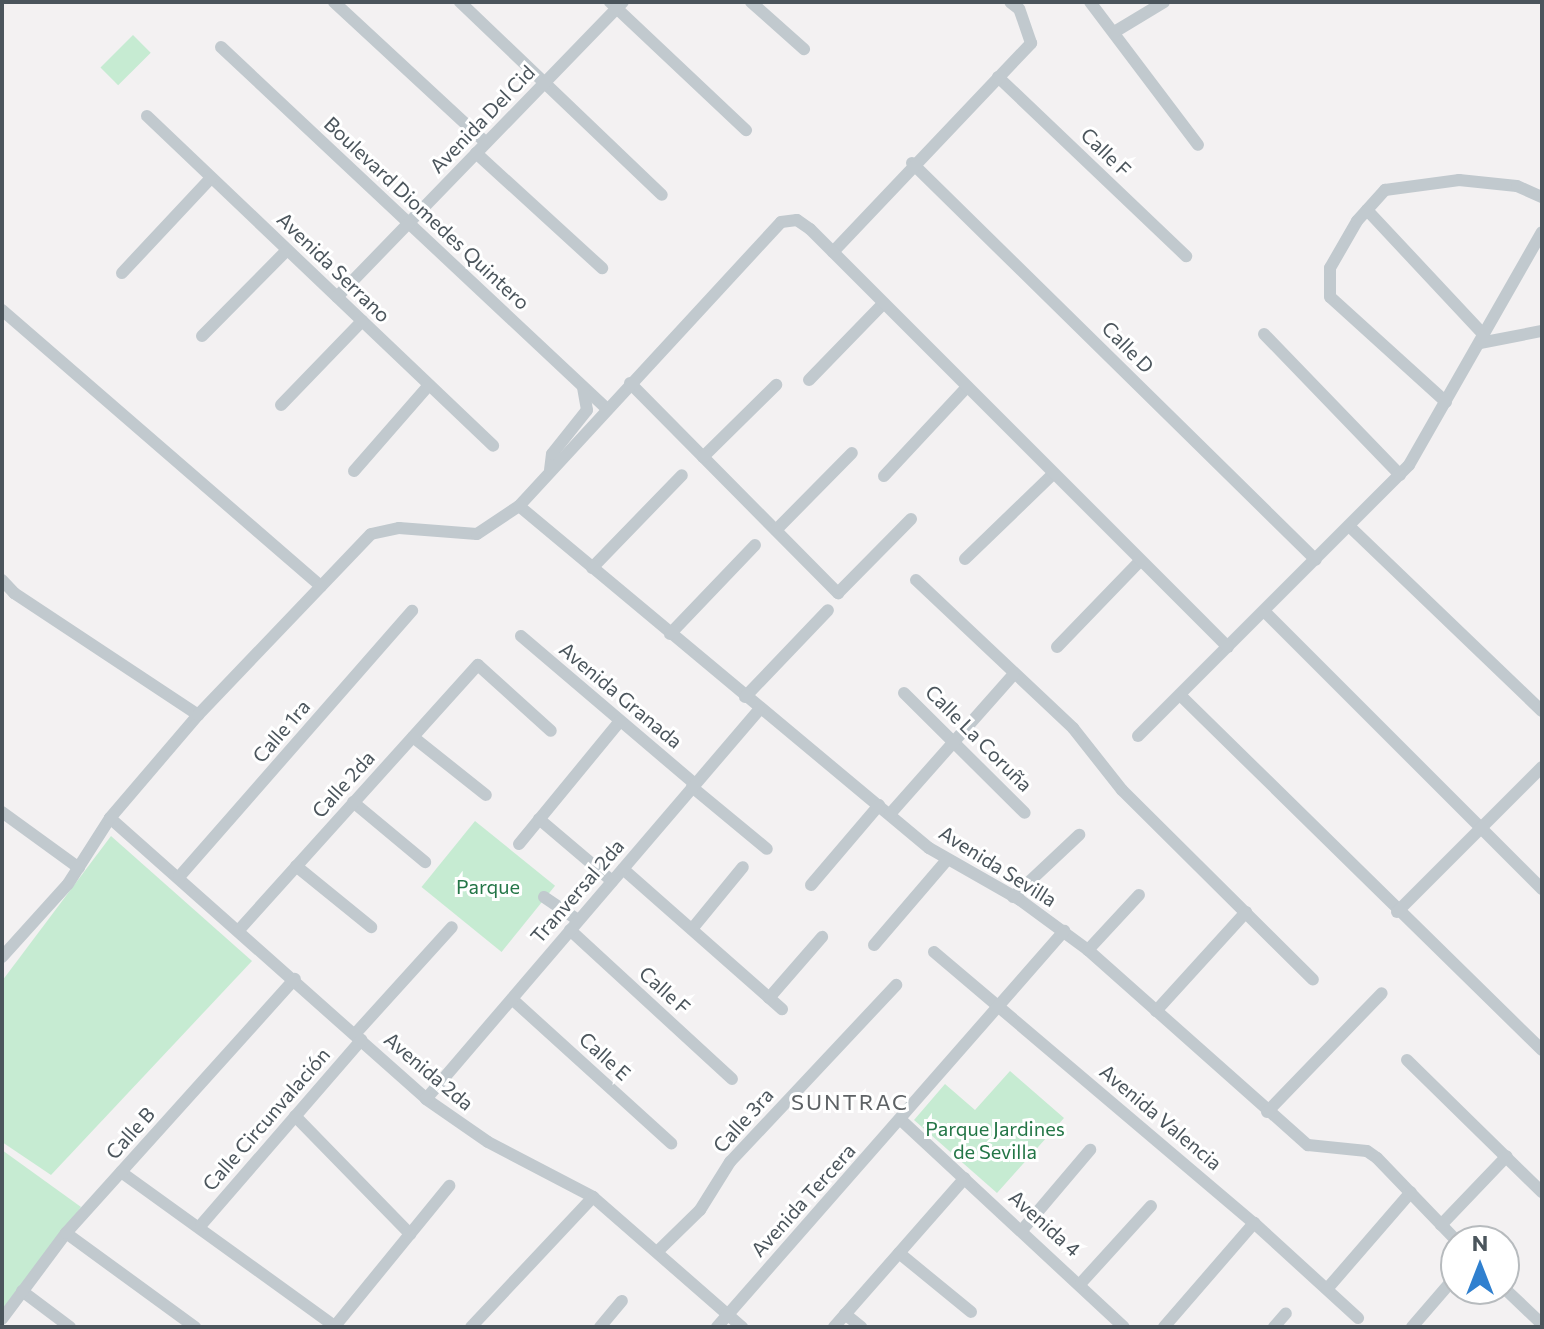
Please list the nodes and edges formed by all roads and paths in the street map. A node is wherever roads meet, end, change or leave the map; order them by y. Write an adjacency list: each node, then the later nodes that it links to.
1 (334, 2): 16 (street)
2 (460, 2): 13 (street)
3 (751, 2): 11 (street)
4 (1090, 2): 9 (street)
5 (1164, 2): 8 (street)
6 (616, 4): 13 (street, Avenida Del Cid); 15 (street)
7 (1018, 4): 12 (street)
8 (1147, 6): 9 (street)
9 (1116, 31): 17 (street)
10 (221, 47): 24 (street, Boulevard Diomedes Quintero)
11 (804, 49)
12 (998, 77): 19 (street); 28 (street, Calle F)
13 (544, 83): 16 (street, Avenida Del Cid); 21 (street)
14 (147, 116): 20 (street, Avenida Serrano)
15 (746, 130)
16 (486, 143): 18 (street, Avenida Del Cid)
17 (1198, 145)
18 (476, 153): 24 (street, Avenida Del Cid); 29 (street)
19 (912, 163): 27 (street); 63 (street, Calle D)
20 (211, 178): 26 (street, Avenida Serrano); 30 (street)
21 (662, 195)
22 (1542, 197): 23 (street)
23 (1367, 210): 38 (street); 45 (street)
24 (409, 224): 31 (street, Avenida Del Cid); 42 (street, Boulevard Diomedes Quintero)
25 (1542, 232): 38 (street)
26 (287, 250): 31 (street, Avenida Serrano); 37 (street)
27 (833, 252): 32 (street); 40 (street)
28 (1186, 256)
29 (602, 268)
30 (122, 273)
31 (337, 297): 34 (street, Avenida Serrano)
32 (884, 303): 39 (street); 44 (street)
33 (2, 310): 68 (street)
34 (362, 321): 41 (street, Avenida Serrano); 46 (street)
35 (1542, 331): 38 (street)
36 (1264, 334): 55 (street)
37 (202, 336)
38 (1482, 339): 45 (street)
39 (809, 380)
40 (630, 383): 47 (street); 50 (street)
41 (429, 385): 48 (street, Avenida Serrano); 52 (street)
42 (582, 385): 47 (street, Boulevard Diomedes Quintero); 51 (street)
43 (776, 385): 50 (street)
44 (967, 387): 53 (street); 56 (street)
45 (1446, 402): 55 (street)
46 (281, 405)
47 (606, 408): 51 (street)
48 (493, 446)
49 (852, 453): 60 (street)
50 (703, 457): 60 (street)
51 (550, 470): 57 (street)
52 (354, 471)
53 (1053, 474): 62 (street); 64 (street)
54 (682, 475): 65 (street)
55 (1400, 475): 59 (street)
56 (884, 476)
57 (519, 506): 65 (street, Avenida Sevilla); 68 (street)
58 (911, 519): 60 (street)
59 (1349, 526): 63 (street); 81 (street)
60 (776, 530)
61 (755, 545): 72 (street)
62 (965, 559)
63 (1316, 560): 71 (street)
64 (1140, 561): 74 (street); 75 (street)
65 (592, 568): 72 (street, Avenida Sevilla)
66 (916, 580): 76 (street)
67 (3, 585): 82 (street)
68 (321, 586): 82 (street)
69 (828, 610): 79 (street)
70 (412, 611): 108 (street, Calle 1ra)
71 (1265, 612): 75 (street); 98 (street)
72 (670, 634): 79 (street, Avenida Sevilla)
73 (521, 636): 83 (street, Avenida Granada)
74 (1057, 647)
75 (1228, 647): 78 (street)
76 (1013, 675): 87 (street); 115 (street)
77 (904, 693): 87 (street, Calle La Coruña)
78 (1180, 695): 85 (street); 116 (street)
79 (745, 697): 80 (street, Avenida Sevilla)
80 (759, 710): 89 (street, Tranversal 2da); 92 (street, Avenida Sevilla)
81 (1542, 711)
82 (198, 715): 96 (street)
83 (620, 721): 89 (street, Avenida Granada); 97 (street)
84 (551, 731): 86 (street, Calle 2da)
85 (1138, 736)
86 (413, 737): 90 (street); 91 (street, Calle 2da)
87 (956, 742): 94 (street, Calle La Coruña); 95 (street)
88 (1542, 767): 98 (street)
89 (694, 786): 101 (street, Avenida Granada); 107 (street, Tranversal 2da)
90 (486, 795)
91 (353, 802): 103 (street); 104 (street, Calle 2da)
92 (879, 805): 95 (street, Avenida Sevilla); 110 (street)
93 (2, 812): 106 (street)
94 (1025, 813)
95 (890, 814): 102 (street, Avenida Sevilla)
96 (110, 818): 106 (street); 108 (street, Avenida 2da)
97 (539, 819): 100 (street); 109 (street)
98 (1480, 830): 111 (street); 116 (street)
99 (1079, 835): 114 (street)
100 (519, 844)
101 (767, 849)
102 (946, 861): 114 (street, Avenida Sevilla); 124 (street)
103 (425, 862)
104 (296, 866): 118 (street); 121 (street, Calle 2da)
105 (743, 867): 120 (street)
106 (79, 868): 127 (street)
107 (623, 869): 109 (street, Tranversal 2da); 120 (street)
108 (179, 877): 121 (street, Avenida 2da)
109 (612, 881): 117 (street, Tranversal 2da)
110 (811, 885)
111 (1542, 889)
112 (1139, 895): 125 (street)
113 (544, 897): 117 (street, Calle F)
114 (1013, 897): 122 (street, Avenida Sevilla)
115 (1246, 912): 129 (street); 136 (street)
116 (1397, 912): 138 (street)
117 (574, 925): 133 (street, Tranversal 2da); 140 (street, Calle F)
118 (371, 927)
119 (452, 927): 137 (street, Calle Circunvalación)
120 (692, 929): 132 (street)
121 (239, 930): 128 (street, Avenida 2da)
122 (1064, 931): 125 (street, Avenida Sevilla); 134 (street, Avenida Tercera)
123 (822, 937): 132 (street)
124 (874, 945)
125 (1088, 950): 136 (street, Avenida Sevilla)
126 (934, 952): 134 (street, Avenida Valencia)
127 (2, 957)
128 (295, 979): 137 (street, Avenida 2da); 148 (street, Calle B)
129 (1313, 980)
130 (896, 985): 161 (street, Calle 3ra)
131 (1382, 993): 142 (street)
132 (769, 998): 135 (street)
133 (512, 999): 141 (street, Tranversal 2da); 145 (street, Calle E)
134 (999, 1006): 144 (street, Avenida Tercera); 155 (street, Avenida Valencia)
135 (782, 1009)
136 (1156, 1011): 142 (street, Avenida Sevilla)
137 (358, 1037): 141 (street, Avenida 2da); 143 (street, Calle Circunvalación)
138 (1542, 1050)
139 (1407, 1060): 147 (street)
140 (732, 1079)
141 (426, 1099): 153 (street, Avenida 2da)
142 (1267, 1112): 151 (street, Avenida Sevilla)
143 (295, 1116): 156 (street, Calle Circunvalación); 160 (street)
144 (901, 1120): 149 (street, Avenida 4); 171 (street, Avenida Tercera)
145 (671, 1143)
146 (1090, 1150): 158 (street)
147 (1507, 1156): 152 (street); 157 (street)
148 (121, 1172): 156 (street); 159 (street, Calle B)
149 (965, 1178): 158 (street, Avenida 4); 162 (street)
150 (449, 1186): 160 (street)
151 (1411, 1192): 157 (street, Avenida Sevilla); 164 (street)
152 (1542, 1192)
153 (593, 1197): 161 (street, Avenida 2da); 180 (street)
154 (1151, 1206): 163 (street)
155 (1254, 1223): 164 (street, Avenida Valencia); 187 (street)
156 (201, 1225): 176 (street)
157 (1441, 1225)
158 (1023, 1229): 163 (street, Avenida 4)
159 (66, 1233): 165 (street, Calle B); 179 (street)
160 (410, 1234): 176 (street)
161 (658, 1251): 171 (street, Avenida 2da)
162 (899, 1253): 169 (street); 172 (street)
163 (1081, 1283): 186 (street, Avenida 4)
164 (1327, 1289): 173 (street, Avenida Valencia)
165 (22, 1291): 174 (street, Calle B); 178 (street)
166 (1440, 1296): 177 (street)
167 (622, 1301): 181 (street)
168 (1520, 1303): 175 (street)
169 (971, 1312)
170 (1286, 1313): 188 (street)
171 (729, 1314): 182 (street, Avenida Tercera); 183 (street, Avenida 2da)
172 (845, 1314): 184 (street); 185 (street)
173 (1358, 1318)
174 (2, 1319)
175 (1542, 1324)
176 (336, 1326)
177 (1415, 1326)
178 (70, 1327)
179 (195, 1327)
180 (471, 1327)
181 (600, 1327)
182 (717, 1327)
183 (742, 1327)
184 (834, 1327)
185 (861, 1327)
186 (1124, 1327)
187 (1164, 1327)
188 (1274, 1327)

